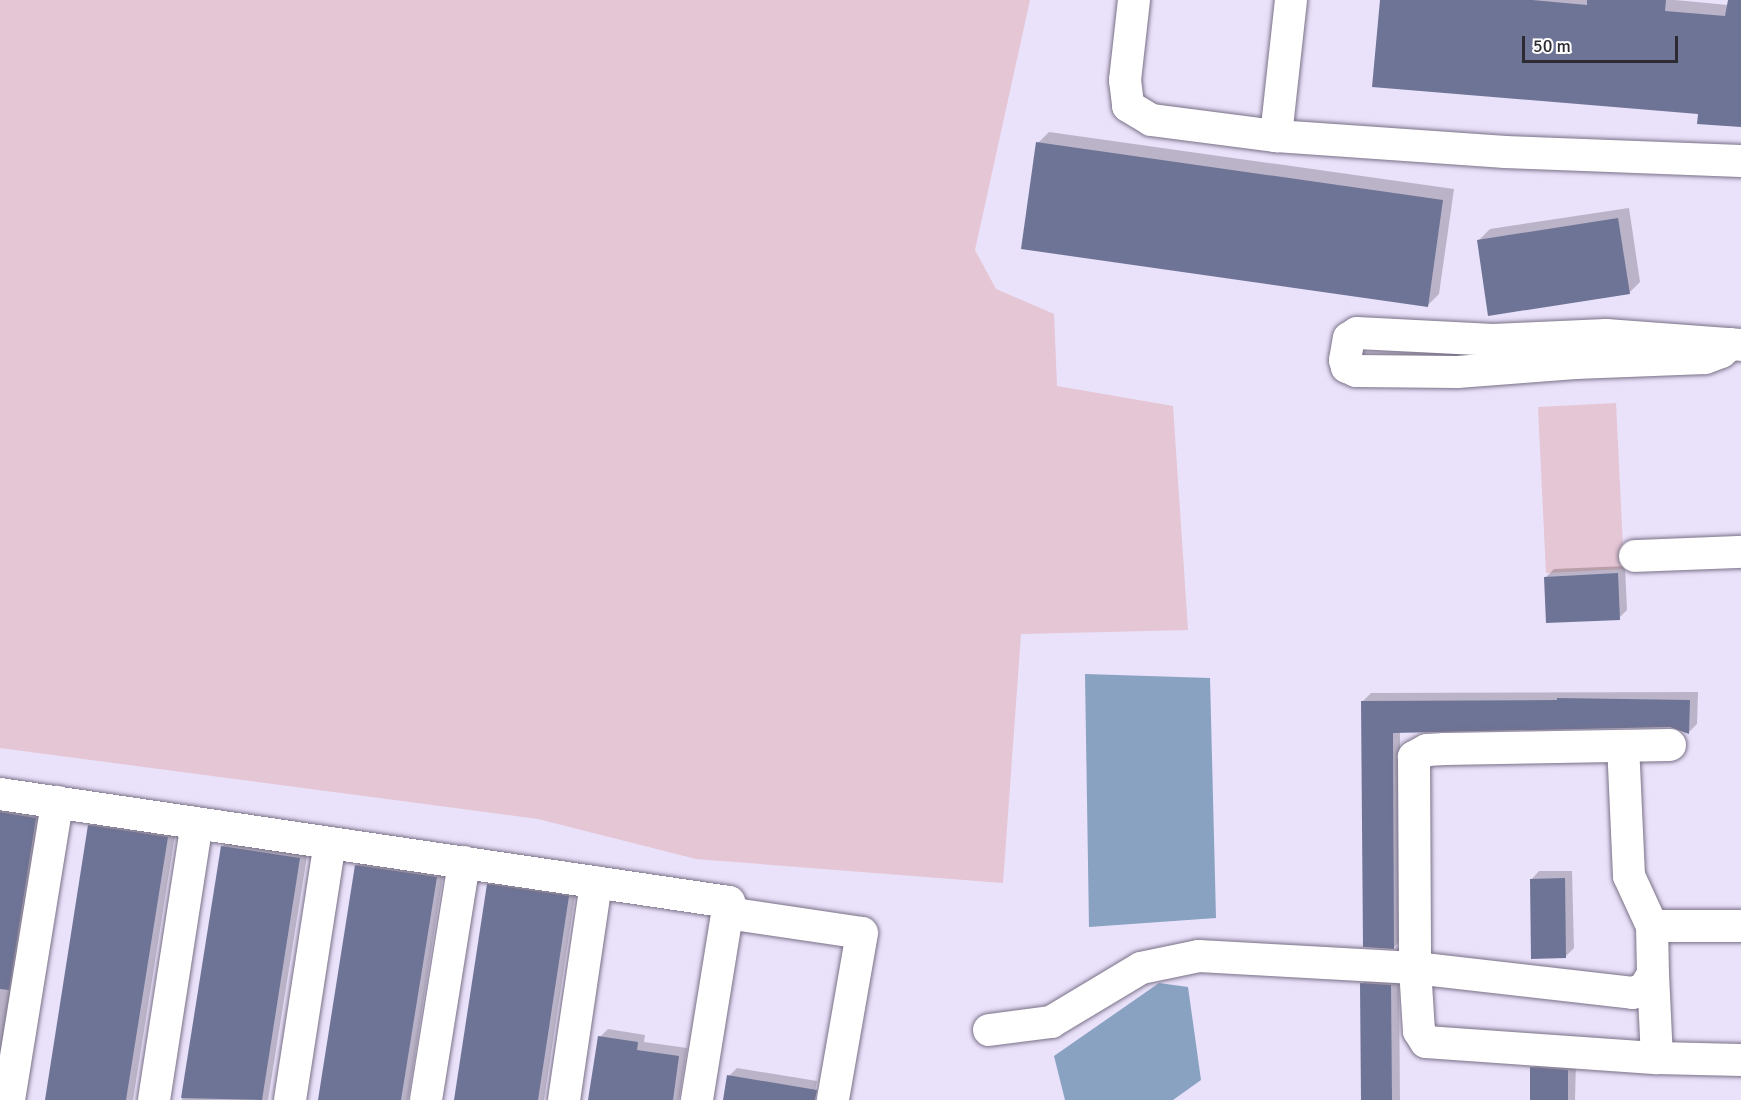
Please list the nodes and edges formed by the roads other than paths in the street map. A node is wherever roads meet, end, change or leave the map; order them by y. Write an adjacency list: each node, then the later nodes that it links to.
1 (1134, 0): 3 (street)
2 (1291, 0): 3 (street)
3 (1276, 136): 4 (street)
4 (1741, 161)
5 (1736, 345): 5 (street)
6 (1741, 552): 7 (street)
7 (1635, 556)
8 (1670, 745): 9 (street)
9 (1623, 746): 17 (street); 19 (street)
10 (0, 794): 11 (street)
11 (57, 802): 12 (street); 24 (street)
12 (196, 823): 13 (street); 25 (street)
13 (330, 843): 14 (street); 26 (street)
14 (464, 862): 15 (street); 27 (street)
15 (596, 882): 16 (street); 28 (street)
16 (727, 913): 29 (street); 30 (street)
17 (1652, 926): 18 (street); 20 (street)
18 (1741, 926)
19 (1415, 968): 20 (street); 21 (street); 22 (street)
20 (1653, 974): 22 (street)
21 (989, 1030)
22 (1657, 1058): 23 (street)
23 (1741, 1060)
24 (9, 1100)
25 (154, 1100)
26 (290, 1100)
27 (426, 1100)
28 (564, 1100)
29 (697, 1100)
30 (833, 1100)

